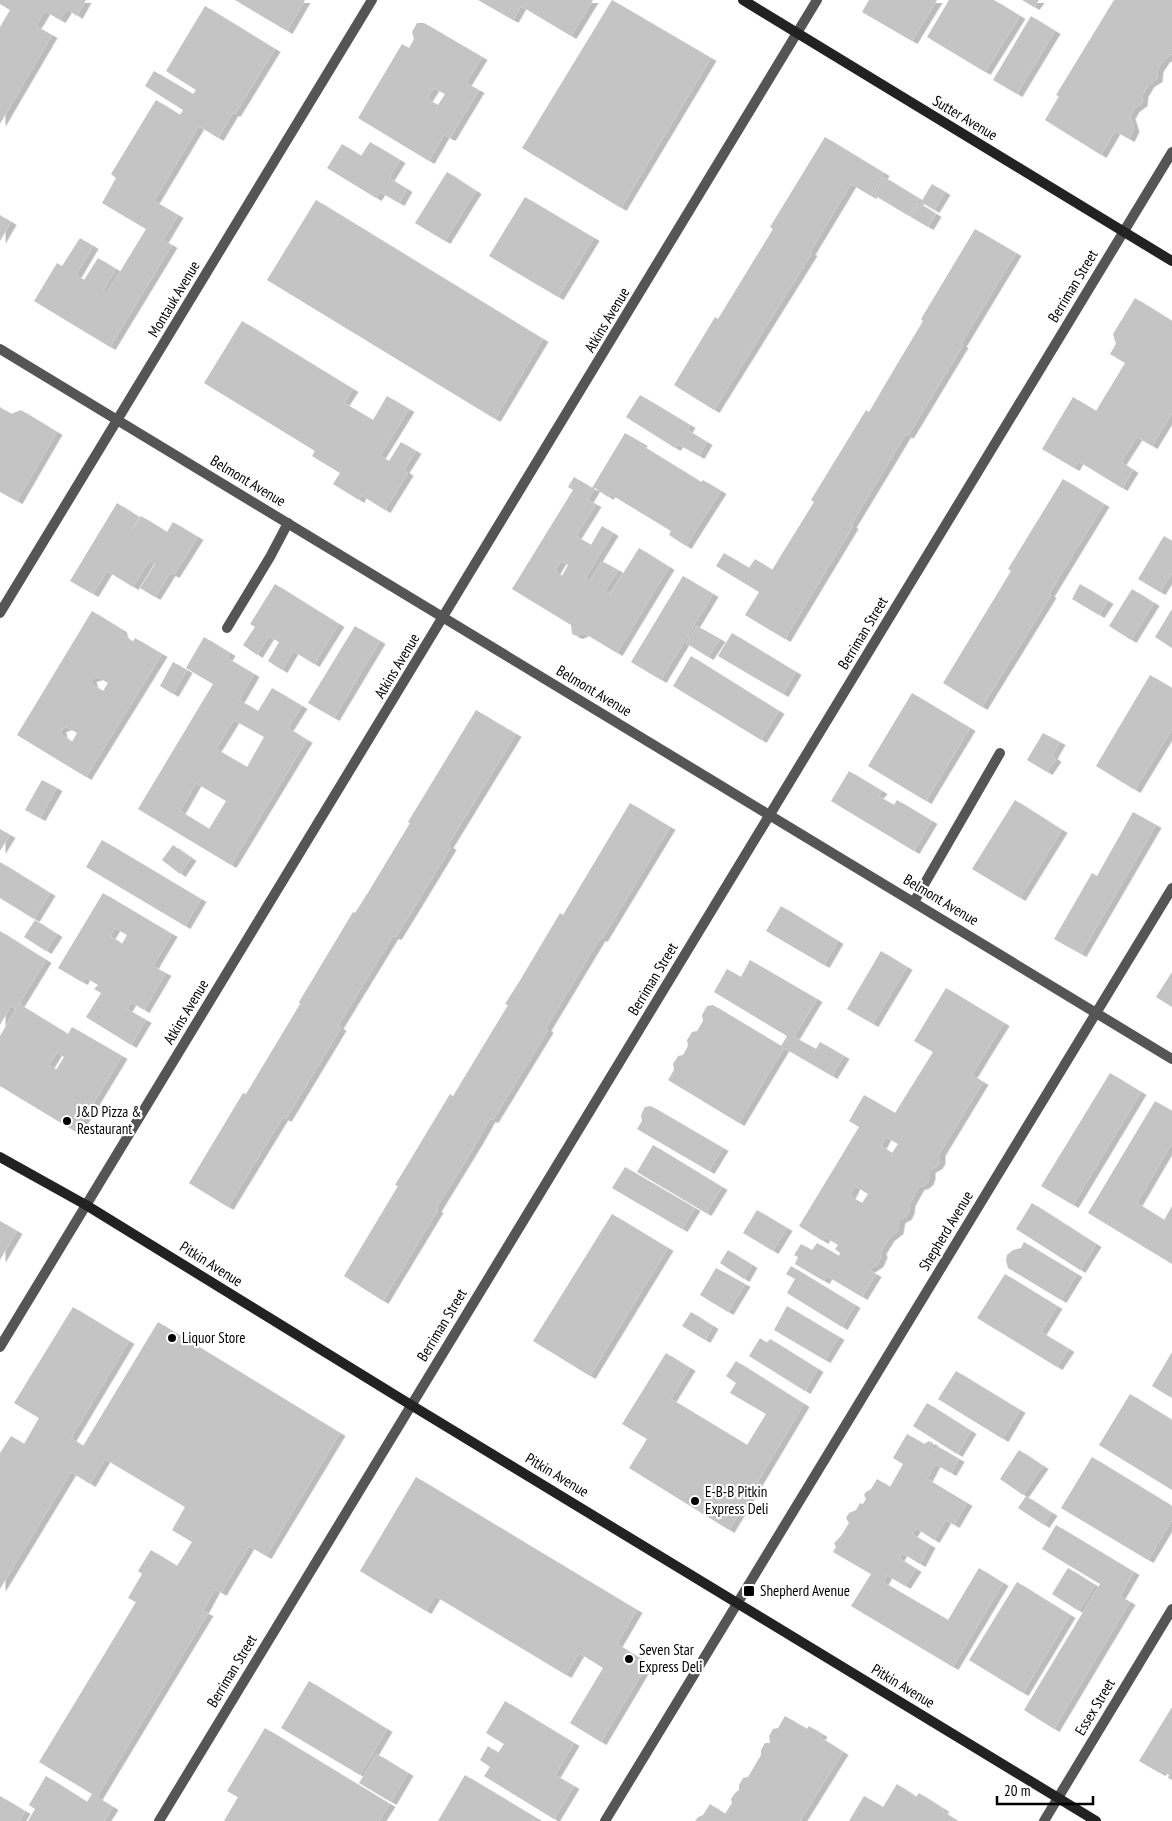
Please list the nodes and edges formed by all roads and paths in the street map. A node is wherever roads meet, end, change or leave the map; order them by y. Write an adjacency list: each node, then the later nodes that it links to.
1 (372, 0): 9 (street, Montauk Avenue)
2 (743, 0): 4 (street, Sutter Avenue)
3 (818, 0): 4 (street, Atkins Avenue)
4 (798, 33): 6 (street, Sutter Avenue); 12 (street, Atkins Avenue)
5 (1172, 152): 6 (street, Berriman Street)
6 (1124, 232): 7 (street, Sutter Avenue); 15 (street, Berriman Street)
7 (1172, 261)
8 (0, 349): 9 (street, Belmont Avenue)
9 (118, 420): 10 (street, Belmont Avenue); 11 (street, Montauk Avenue)
10 (288, 523): 12 (street, Belmont Avenue); 13 (street)
11 (0, 613)
12 (444, 618): 15 (street, Belmont Avenue); 21 (street, Atkins Avenue)
13 (227, 628)
14 (1000, 753): 17 (street)
15 (770, 815): 17 (street, Belmont Avenue); 23 (street, Berriman Street)
16 (1172, 888): 18 (street, Shepherd Avenue)
17 (914, 902): 18 (street, Belmont Avenue)
18 (1096, 1013): 19 (street, Belmont Avenue); 24 (street, Shepherd Avenue)
19 (1172, 1059)
20 (0, 1157): 21 (street, Pitkin Avenue)
21 (86, 1205): 22 (street, Atkins Avenue); 23 (street, Pitkin Avenue)
22 (0, 1347)
23 (411, 1405): 24 (street, Pitkin Avenue); 27 (street, Berriman Street)
24 (738, 1603): 26 (street, Pitkin Avenue); 28 (street, Shepherd Avenue)
25 (1172, 1609): 26 (street, Essex Street)
26 (1058, 1798): 29 (street, Essex Street); 30 (street, Pitkin Avenue)
27 (159, 1821)
28 (605, 1821)
29 (1044, 1821)
30 (1096, 1821)

